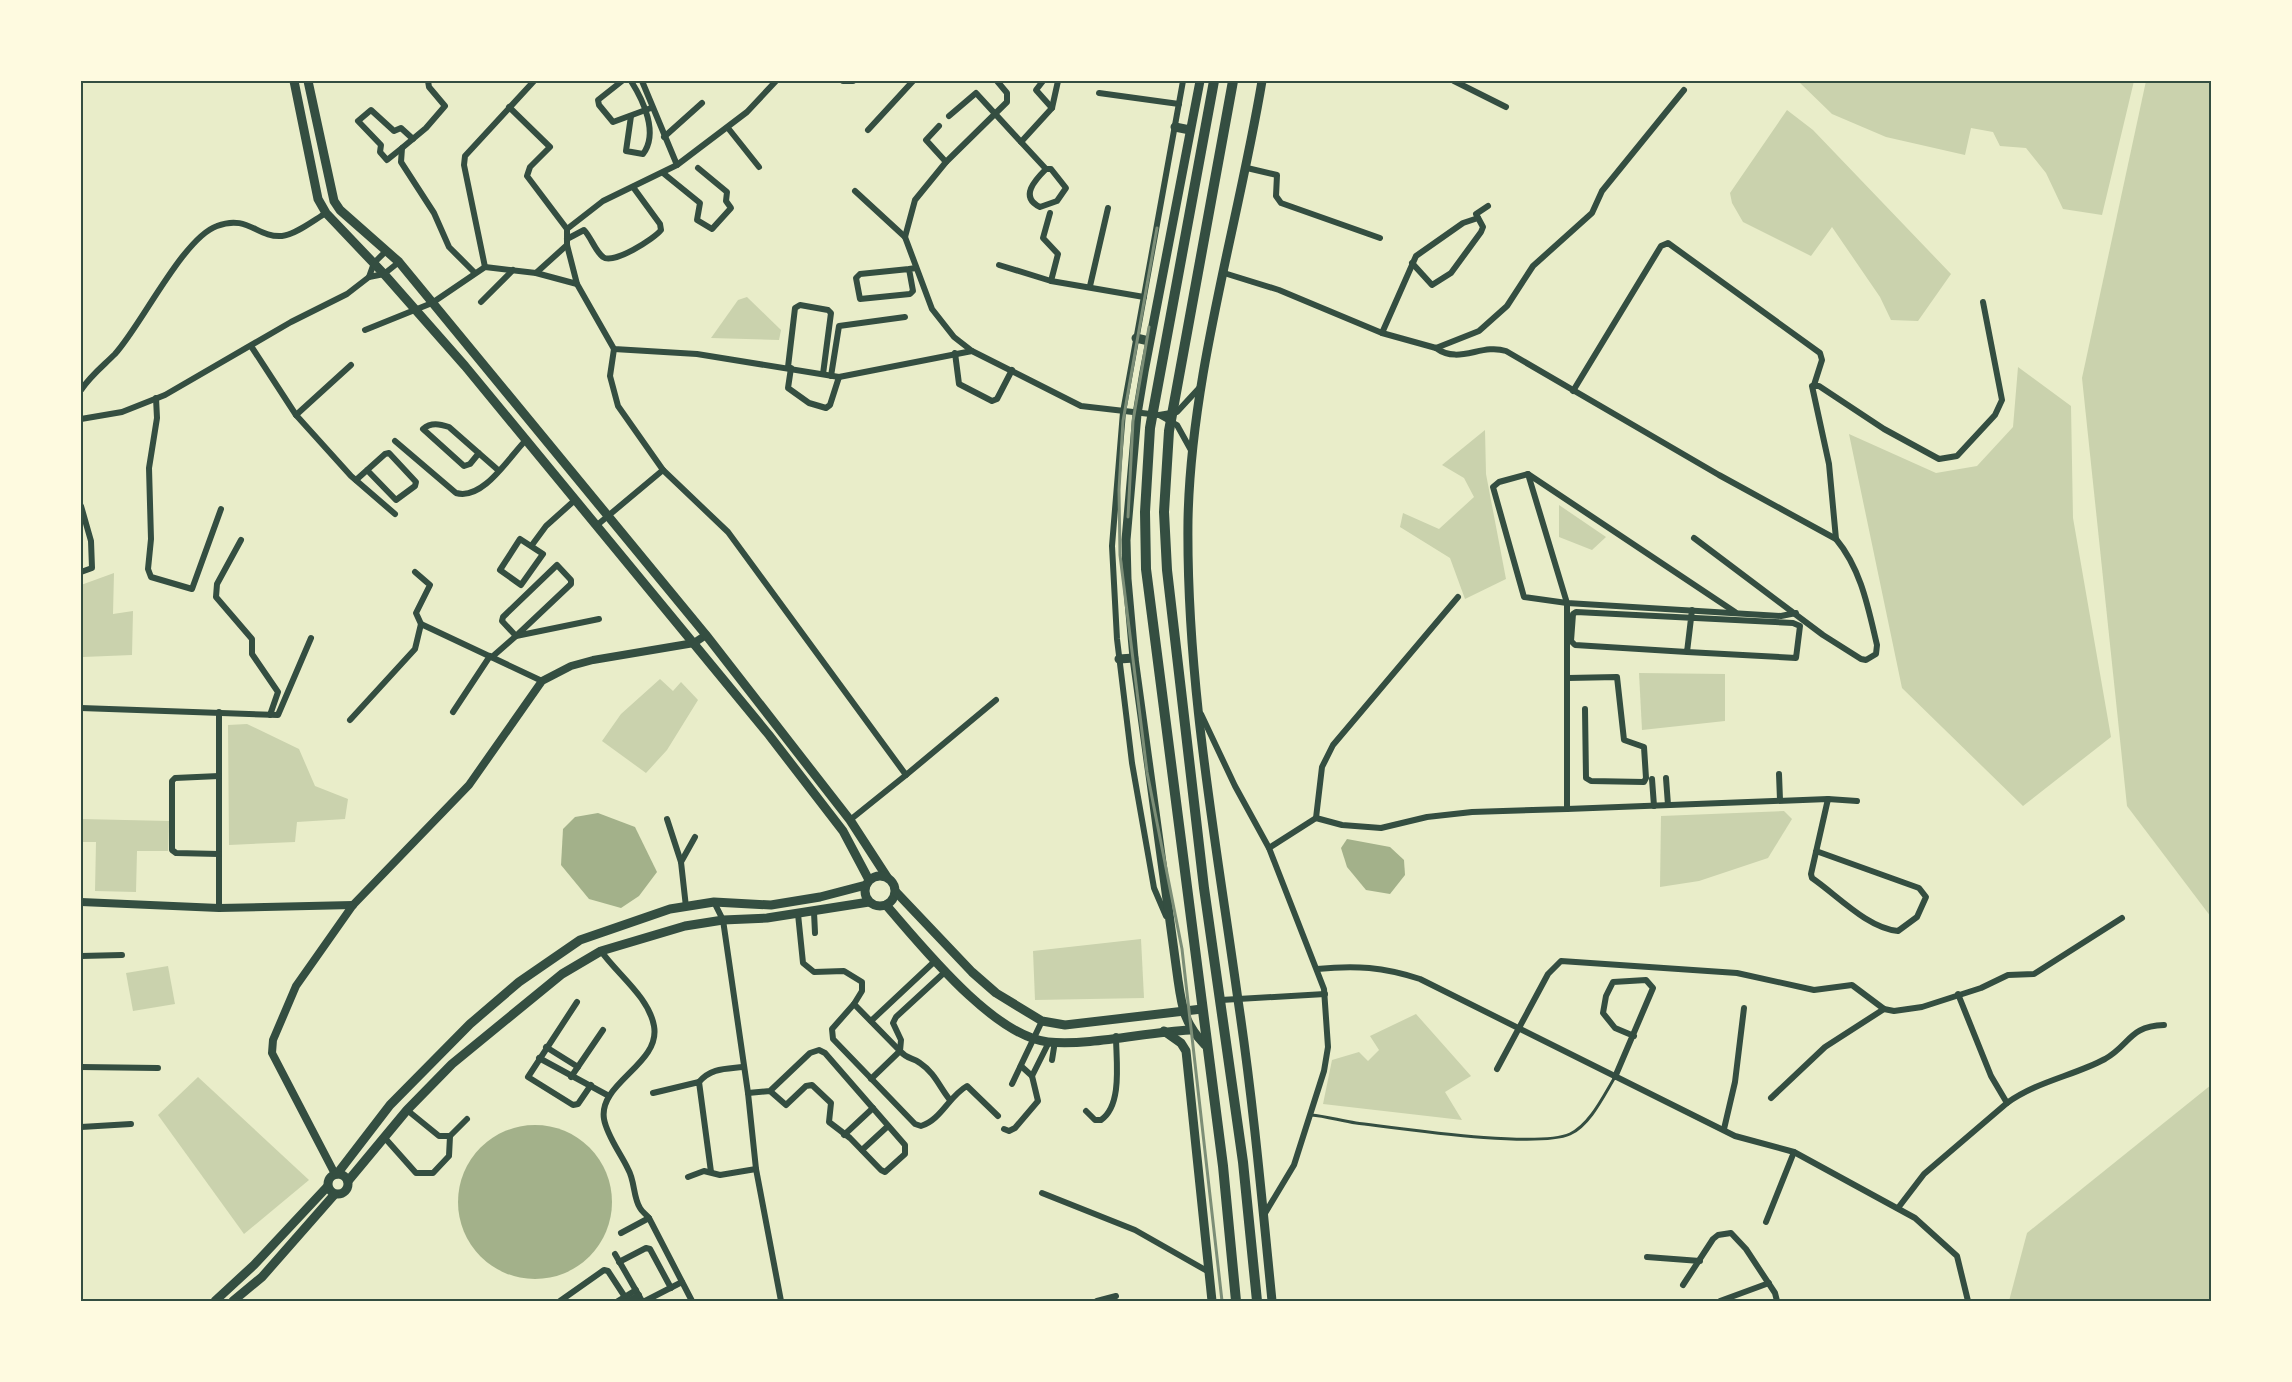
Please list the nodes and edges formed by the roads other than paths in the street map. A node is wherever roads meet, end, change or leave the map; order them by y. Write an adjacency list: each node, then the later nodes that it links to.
1 (294, 81): 52 (main road)
2 (308, 81): 59 (main road)
3 (428, 81): 38 (street)
4 (534, 81): 25 (street)
5 (622, 81): 30 (street)
6 (631, 81): 28 (street)
7 (642, 81): 28 (street)
8 (776, 81): 34 (street)
9 (843, 81): 10 (street)
10 (853, 81)
11 (913, 81): 35 (street)
12 (997, 81): 29 (street)
13 (1043, 81): 27 (street)
14 (1058, 81): 27 (street)
15 (1183, 81): 24 (street)
16 (1200, 81): 36 (main road)
17 (1214, 81): 202 (highway)
18 (1233, 81): 198 (highway)
19 (1262, 81): 45 (main road)
20 (1454, 81): 26 (street)
21 (1684, 90): 86 (street)
22 (1100, 93): 24 (street)
23 (702, 103): 37 (street)
24 (1179, 104): 33 (street)
25 (509, 106): 55 (street); 64 (street)
26 (1506, 107)
27 (1052, 108): 39 (street)
28 (648, 109): 30 (street); 30 (street); 37 (street)
29 (996, 114): 31 (street); 39 (street); 41 (street)
30 (631, 116)
31 (949, 116)
32 (939, 126): 41 (street)
33 (1175, 127): 36 (main road); 75 (street)
34 (728, 128): 42 (street); 43 (street)
35 (868, 130)
36 (1191, 130): 84 (main road)
37 (664, 137): 42 (street)
38 (413, 139): 40 (street); 40 (street)
39 (1020, 142): 46 (street)
40 (402, 148): 67 (street)
41 (946, 162): 56 (street)
42 (677, 165): 47 (street)
43 (759, 167)
44 (698, 168): 47 (street)
45 (1247, 168): 57 (street); 69 (main road)
46 (1046, 170): 46 (street)
47 (663, 173): 48 (street)
48 (633, 187): 55 (street); 58 (street)
49 (855, 191): 56 (street)
50 (1488, 206): 54 (street)
51 (1108, 208): 74 (street)
52 (326, 213): 61 (main road); 97 (street)
53 (1050, 213): 72 (street)
54 (1478, 218): 62 (street); 62 (street)
55 (567, 229): 58 (street)
56 (905, 237): 65 (street)
57 (1380, 238)
58 (567, 242): 68 (street); 73 (street)
59 (386, 251): 60 (main road); 61 (street)
60 (399, 262): 70 (street); 78 (main road)
61 (374, 263): 70 (main road); 71 (street)
62 (1412, 263): 82 (street)
63 (999, 265): 72 (street)
64 (485, 267): 66 (street); 67 (street)
65 (913, 269): 65 (street); 88 (street)
66 (513, 270): 68 (street); 76 (street)
67 (475, 273): 78 (street)
68 (536, 273): 73 (street)
69 (1224, 273): 82 (street); 96 (main road)
70 (384, 274): 71 (street); 79 (main road)
71 (369, 277): 85 (street)
72 (1051, 281): 74 (street)
73 (577, 284): 87 (street)
74 (1090, 286): 75 (street)
75 (1144, 297): 83 (street)
76 (481, 302)
77 (1983, 302): 95 (street)
78 (432, 303): 79 (street); 118 (main road)
79 (416, 309): 81 (street); 105 (main road)
80 (905, 317): 93 (street)
81 (365, 330)
82 (1382, 333): 86 (street)
83 (1136, 338): 84 (main road); 100 (street)
84 (1149, 341): 101 (main road)
85 (251, 346): 99 (street); 102 (street)
86 (1436, 348): 98 (street)
87 (614, 349): 91 (street); 111 (street)
88 (972, 351): 89 (street); 92 (street)
89 (955, 353): 92 (street); 94 (street)
90 (351, 364): 102 (street)
91 (790, 368): 93 (street); 93 (street); 94 (street)
92 (1012, 370): 100 (street)
93 (827, 375): 94 (street)
94 (839, 377)
95 (1814, 385): 98 (street); 121 (street)
96 (1201, 386): 103 (street); 108 (main road)
97 (81, 390)
98 (1573, 391): 121 (street)
99 (156, 398): 104 (street); 116 (street)
100 (1123, 412): 101 (street); 141 (street)
101 (1137, 414): 103 (street); 140 (main road)
102 (296, 415): 113 (street)
103 (1159, 415): 108 (street)
104 (81, 419)
105 (526, 440): 110 (street); 114 (main road)
106 (395, 441): 110 (street)
107 (479, 453): 107 (street); 110 (street)
108 (1193, 453): 146 (main road)
109 (367, 470): 109 (street); 113 (street)
110 (498, 470)
111 (663, 470): 118 (street); 153 (street)
112 (1528, 474): 127 (street); 127 (street); 129 (street)
113 (356, 480): 117 (street)
114 (574, 500): 119 (main road); 123 (street)
115 (81, 506): 124 (street)
116 (221, 509)
117 (395, 514)
118 (607, 517): 119 (street); 134 (main road)
119 (596, 526): 137 (main road)
120 (1694, 538): 130 (street)
121 (1836, 539): 130 (street)
122 (241, 540): 150 (street)
123 (532, 545): 123 (street)
124 (81, 572)
125 (415, 572): 133 (street)
126 (1458, 597): 163 (street)
127 (1567, 603): 128 (street); 142 (street)
128 (1692, 610): 129 (street); 132 (street)
129 (1735, 612): 130 (street)
130 (1796, 613)
131 (599, 619): 135 (street)
132 (1691, 619): 138 (street); 138 (street); 138 (street)
133 (421, 624): 139 (street); 151 (street)
134 (706, 635): 137 (street); 165 (main road)
135 (516, 636): 135 (street); 139 (street)
136 (311, 638): 150 (street)
137 (694, 643): 143 (street); 172 (main road)
138 (1687, 652)
139 (491, 656): 143 (street); 149 (street)
140 (1134, 658): 141 (main road); 185 (main road)
141 (1119, 659): 185 (street)
142 (1568, 678): 147 (street); 162 (street)
143 (542, 681): 177 (street)
144 (996, 700): 153 (street)
145 (81, 708): 148 (street)
146 (1199, 709): 167 (street); 197 (main road)
147 (1585, 709)
148 (219, 711): 150 (street); 154 (street)
149 (453, 712)
150 (270, 715)
151 (350, 720)
152 (1779, 774): 158 (street)
153 (906, 775): 165 (street)
154 (219, 776): 169 (street); 169 (street)
155 (1666, 778): 160 (street)
156 (1652, 779): 161 (street)
157 (1828, 799): 158 (street); 159 (street); 168 (street)
158 (1780, 800): 160 (street)
159 (1857, 801)
160 (1668, 805): 161 (street)
161 (1654, 806): 162 (street)
162 (1567, 809): 163 (street)
163 (1316, 818): 167 (street)
164 (667, 819): 170 (street)
165 (850, 820): 171 (main road)
166 (695, 837): 170 (street)
167 (1269, 848): 193 (street)
168 (1816, 851): 168 (street)
169 (219, 854): 180 (street)
170 (681, 861): 179 (street)
171 (887, 877): 172 (main road); 173 (main road)
172 (868, 883): 175 (main road); 176 (main road)
173 (896, 892): 178 (main road); 206 (main road)
174 (81, 902): 180 (street)
175 (714, 902): 179 (main road); 184 (street)
176 (869, 902): 178 (main road); 181 (main road)
177 (353, 905): 180 (street); 259 (street)
178 (886, 905): 192 (main road)
179 (686, 907): 186 (main road)
180 (219, 908)
181 (814, 912): 182 (main road); 187 (street)
182 (798, 914): 184 (main road); 200 (street)
183 (2122, 918): 196 (street)
184 (723, 920): 188 (main road); 224 (street)
185 (1169, 922): 204 (main road)
186 (611, 928): 188 (main road); 259 (main road)
187 (815, 933)
188 (617, 947): 189 (main road)
189 (601, 951): 237 (street); 242 (main road)
190 (122, 955): 191 (street)
191 (81, 956)
192 (935, 961): 194 (main road); 205 (street)
193 (1317, 969): 195 (street); 210 (street)
194 (946, 971): 214 (main road); 218 (street)
195 (1325, 994): 197 (street); 244 (street)
196 (1958, 994): 203 (street); 240 (street)
197 (1238, 999): 198 (street); 266 (main road)
198 (1221, 1000): 290 (highway)
199 (577, 1002): 217 (street)
200 (854, 1004): 205 (street); 230 (street)
201 (1744, 1008): 251 (street)
202 (1202, 1009): 204 (main road); 216 (highway)
203 (1884, 1009): 210 (street); 238 (street)
204 (1183, 1011): 206 (main road); 208 (main road)
205 (871, 1021): 218 (street)
206 (1042, 1021): 214 (street)
207 (2164, 1025): 240 (street)
208 (1190, 1029): 211 (main road); 216 (main road)
209 (603, 1030): 223 (street)
210 (1520, 1030): 226 (street); 229 (street)
211 (1164, 1031): 212 (main road); 274 (main road)
212 (1116, 1036): 215 (main road); 243 (street)
213 (1634, 1036): 213 (street); 229 (street)
214 (1035, 1039): 215 (main road); 221 (street)
215 (1052, 1042): 220 (street); 227 (street)
216 (1205, 1045): 289 (highway)
217 (546, 1047): 219 (street); 223 (street)
218 (900, 1051): 230 (street); 239 (street)
219 (539, 1058): 228 (street); 233 (street)
220 (1052, 1060)
221 (1021, 1066): 227 (street); 232 (street)
222 (81, 1067): 225 (street)
223 (578, 1067): 228 (street)
224 (743, 1067): 231 (street); 236 (street)
225 (158, 1068)
226 (1497, 1069)
227 (1032, 1076): 250 (street)
228 (571, 1077): 233 (street)
229 (1615, 1077): 244 (lane); 251 (street)
230 (871, 1079): 239 (street)
231 (699, 1082): 235 (street); 258 (street)
232 (1012, 1084)
233 (591, 1085): 237 (street)
234 (770, 1091): 236 (street); 241 (street); 252 (street)
235 (652, 1093)
236 (748, 1093): 257 (street)
237 (609, 1096): 267 (street)
238 (1771, 1098)
239 (950, 1100): 245 (street)
240 (2007, 1102): 265 (street)
241 (873, 1108): 248 (street); 252 (street)
242 (407, 1110): 253 (street); 254 (main road)
243 (1086, 1112)
244 (1309, 1115): 266 (street)
245 (998, 1116)
246 (468, 1119): 253 (street)
247 (131, 1124): 249 (street)
248 (888, 1126): 255 (street); 255 (street)
249 (81, 1127)
250 (1004, 1129)
251 (1724, 1129): 256 (street)
252 (844, 1135): 255 (street)
253 (450, 1136): 254 (street)
254 (384, 1137): 261 (main road)
255 (862, 1150)
256 (1794, 1152): 265 (street); 268 (street)
257 (756, 1169): 258 (street); 286 (street)
258 (711, 1172): 260 (street)
259 (336, 1174): 261 (main road); 262 (main road)
260 (688, 1177)
261 (348, 1181): 264 (main road)
262 (327, 1187): 264 (main road); 281 (main road)
263 (1042, 1193): 274 (street)
264 (334, 1194): 283 (main road)
265 (1899, 1208): 294 (street)
266 (1264, 1216): 291 (main road)
267 (649, 1218): 269 (street); 275 (street)
268 (1766, 1222)
269 (621, 1233)
270 (615, 1254): 273 (street)
271 (1647, 1257): 272 (street)
272 (1700, 1261): 276 (street); 277 (street)
273 (619, 1262): 278 (street); 280 (street)
274 (1209, 1272): 288 (main road)
275 (682, 1282): 278 (street); 285 (street)
276 (1769, 1283): 292 (street); 293 (street)
277 (1683, 1285)
278 (670, 1288): 280 (street)
279 (1116, 1296): 287 (street)
280 (640, 1297): 282 (street)
281 (216, 1300)
282 (624, 1300): 284 (street)
283 (233, 1301)
284 (560, 1301)
285 (692, 1301)
286 (781, 1301)
287 (1097, 1301)
288 (1212, 1301)
289 (1236, 1301)
290 (1257, 1301)
291 (1272, 1301)
292 (1720, 1301)
293 (1777, 1301)
294 (1968, 1301)

